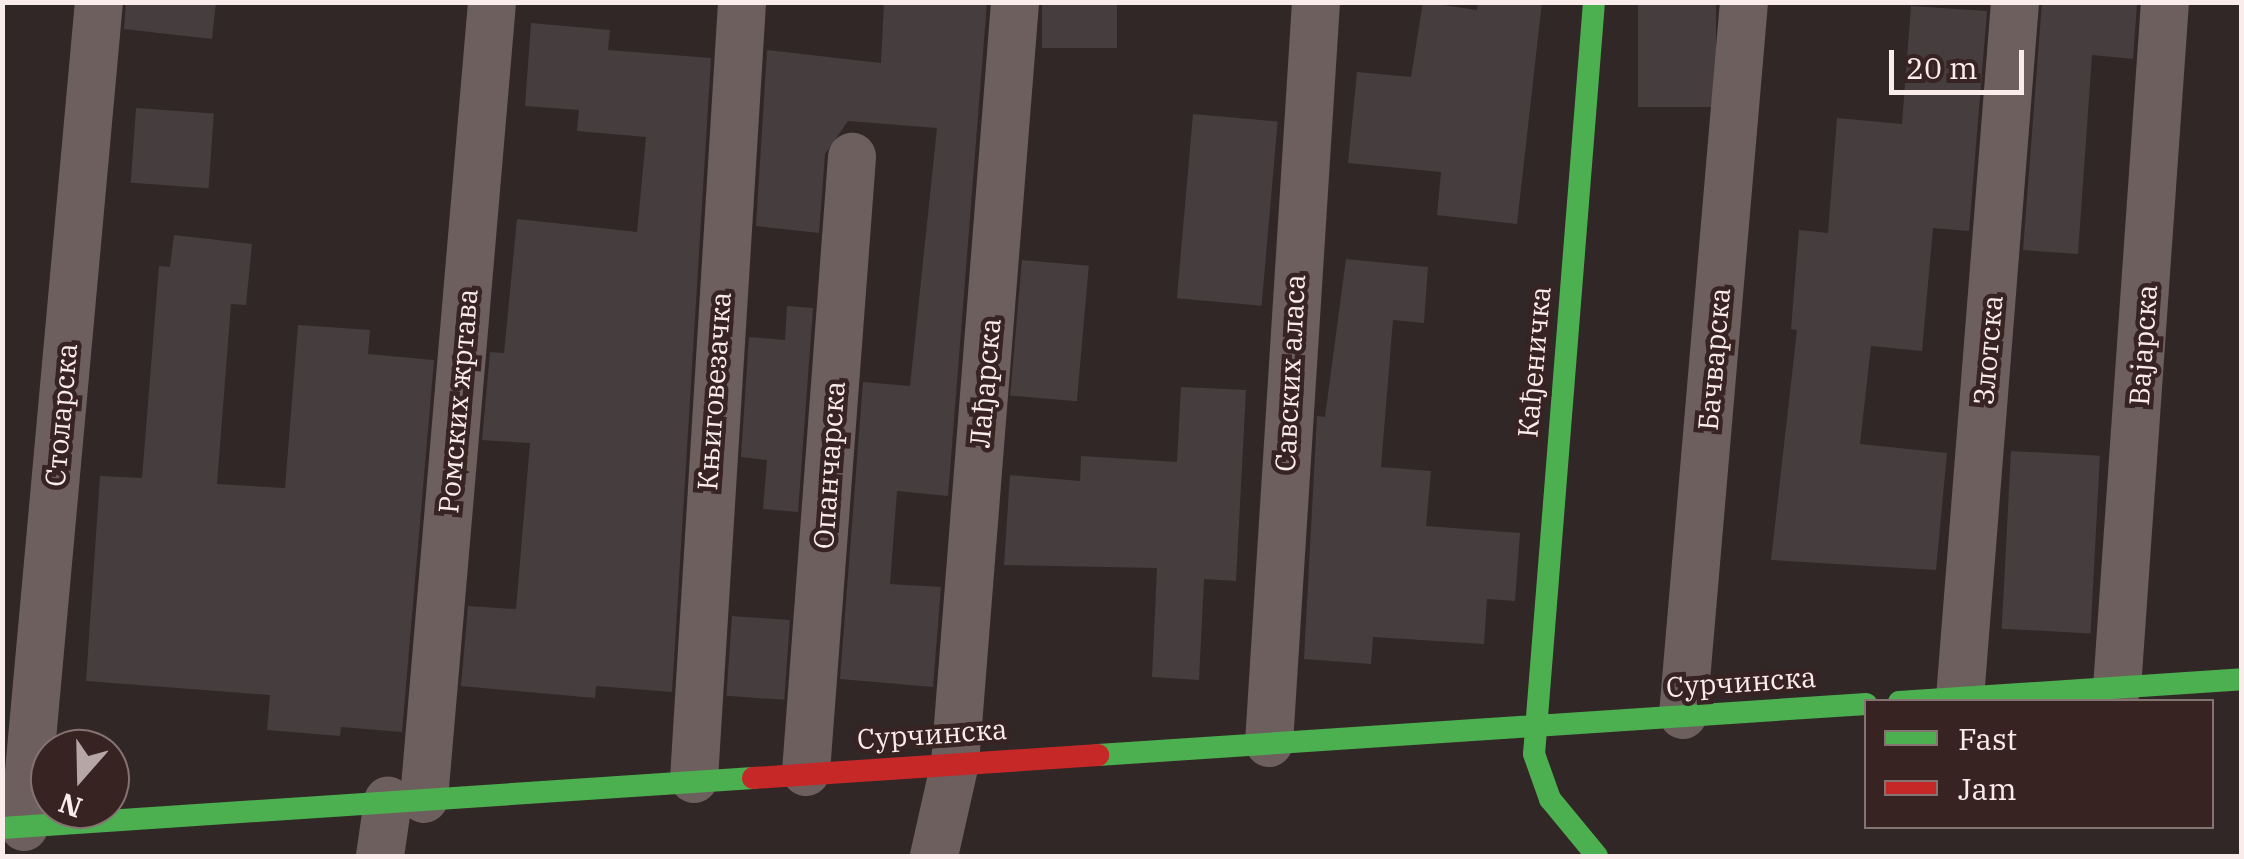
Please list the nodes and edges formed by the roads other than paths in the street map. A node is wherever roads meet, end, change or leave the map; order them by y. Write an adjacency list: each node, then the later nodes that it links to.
1 (99, 2): 23 (street, Столарска)
2 (492, 2): 22 (street, Ромских жртава)
3 (742, 2): 21 (street, Књиговезачка)
4 (1015, 2): 19 (street, Лађарска)
5 (1316, 2): 18 (street, Савских аласа)
6 (1594, 2): 17 (main road, Кађеничка)
7 (1744, 2): 16 (street, Бачварска)
8 (2015, 2): 13 (street, Злотска)
9 (2165, 2): 12 (street, Вајарска)
10 (852, 157): 20 (street, Опанчарска)
11 (2242, 679): 12 (main road)
12 (2117, 688): 13 (main road)
13 (1960, 698): 14 (main road)
14 (1945, 699)
15 (1864, 704): 16 (main road, Сурчинска)
16 (1684, 716): 17 (main road, Сурчинска)
17 (1534, 726): 18 (main road, Сурчинска); 26 (main road, Кађеничка)
18 (1269, 743): 19 (main road, Сурчинска)
19 (954, 763): 20 (main road, Сурчинска); 25 (street, Лађарска)
20 (806, 772): 21 (main road, Сурчинска)
21 (694, 779): 22 (main road, Сурчинска)
22 (406, 800): 23 (main road, Сурчинска); 24 (street, Ромских жртава)
23 (13, 828)
24 (380, 856)
25 (934, 856)
26 (1598, 856)

